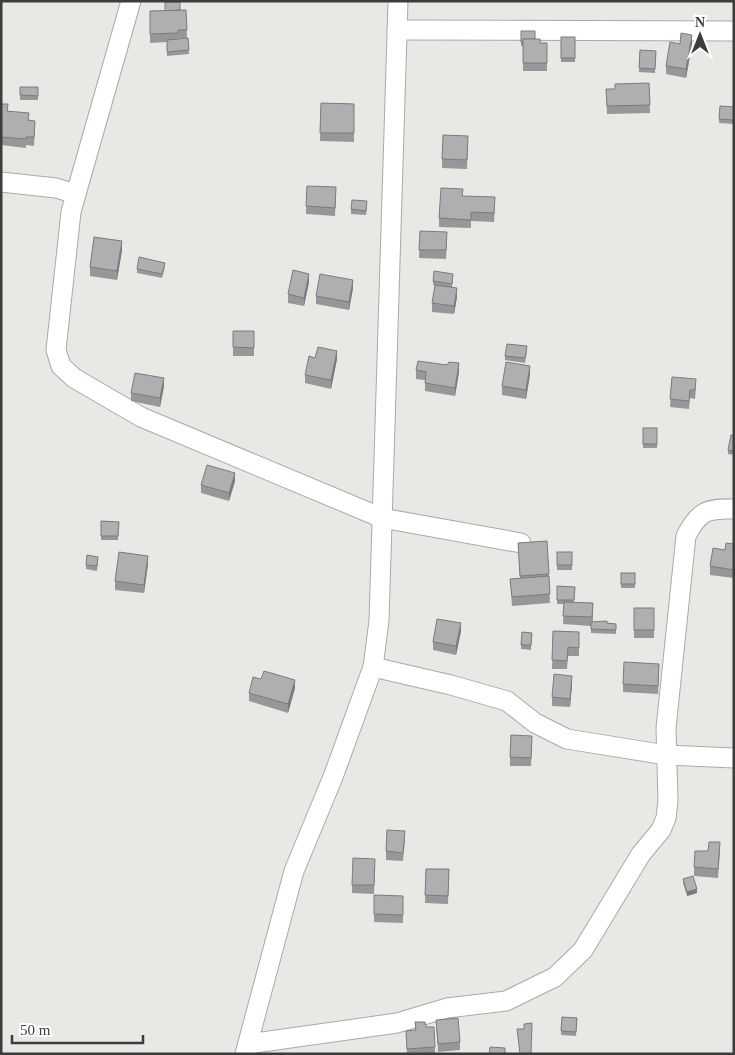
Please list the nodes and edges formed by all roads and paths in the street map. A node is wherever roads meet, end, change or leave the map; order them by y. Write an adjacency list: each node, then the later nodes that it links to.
1 (131, 1): 6 (street)
2 (398, 1): 3 (street)
3 (397, 30): 4 (street); 8 (street)
4 (734, 31)
5 (1, 182): 6 (street)
6 (76, 194): 8 (street)
7 (734, 510): 11 (street)
8 (382, 518): 9 (street); 10 (street)
9 (520, 543)
10 (373, 668): 11 (street); 13 (street)
11 (666, 754): 12 (street); 13 (street)
12 (734, 758)
13 (246, 1049)

